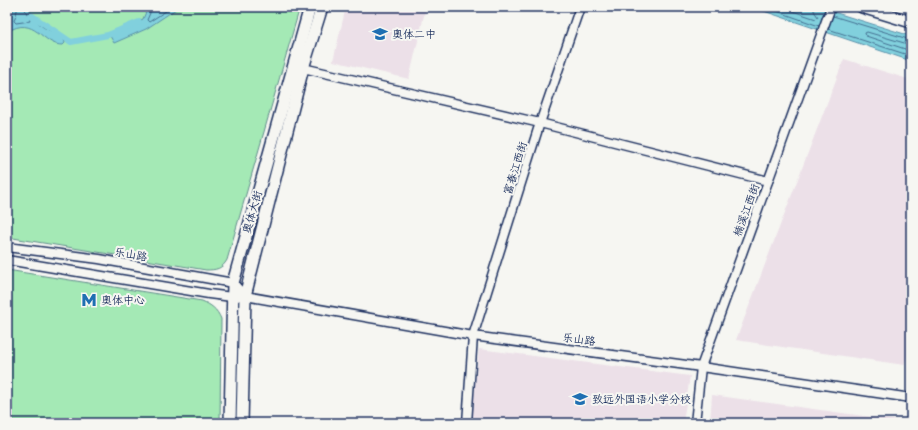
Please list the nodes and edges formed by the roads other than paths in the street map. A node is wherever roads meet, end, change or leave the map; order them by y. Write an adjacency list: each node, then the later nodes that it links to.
1 (310, 7): 12 (main road, 奥体大街)
2 (322, 7): 7 (main road, 奥体大街)
3 (580, 7): 8 (street, 富春江西街)
4 (862, 7): 6 (main road)
5 (831, 9): 9 (street, 楠溪江西街)
6 (911, 22)
7 (303, 68): 8 (street); 13 (main road, 奥体大街)
8 (540, 123): 9 (street); 15 (street, 富春江西街)
9 (768, 181): 16 (street, 楠溪江西街)
10 (7, 247): 12 (street, 乐山路)
11 (7, 260): 14 (street, 乐山路)
12 (233, 283): 13 (street); 14 (main road, 奥体大街)
13 (244, 296): 14 (street, 乐山路); 15 (street, 乐山路); 19 (main road, 奥体大街)
14 (232, 297): 18 (main road, 奥体大街)
15 (473, 336): 16 (street, 乐山路); 20 (street, 富春江西街)
16 (701, 367): 17 (street, 乐山路); 21 (street, 楠溪江西街)
17 (911, 398)
18 (230, 423)
19 (242, 423)
20 (467, 423)
21 (695, 423)

